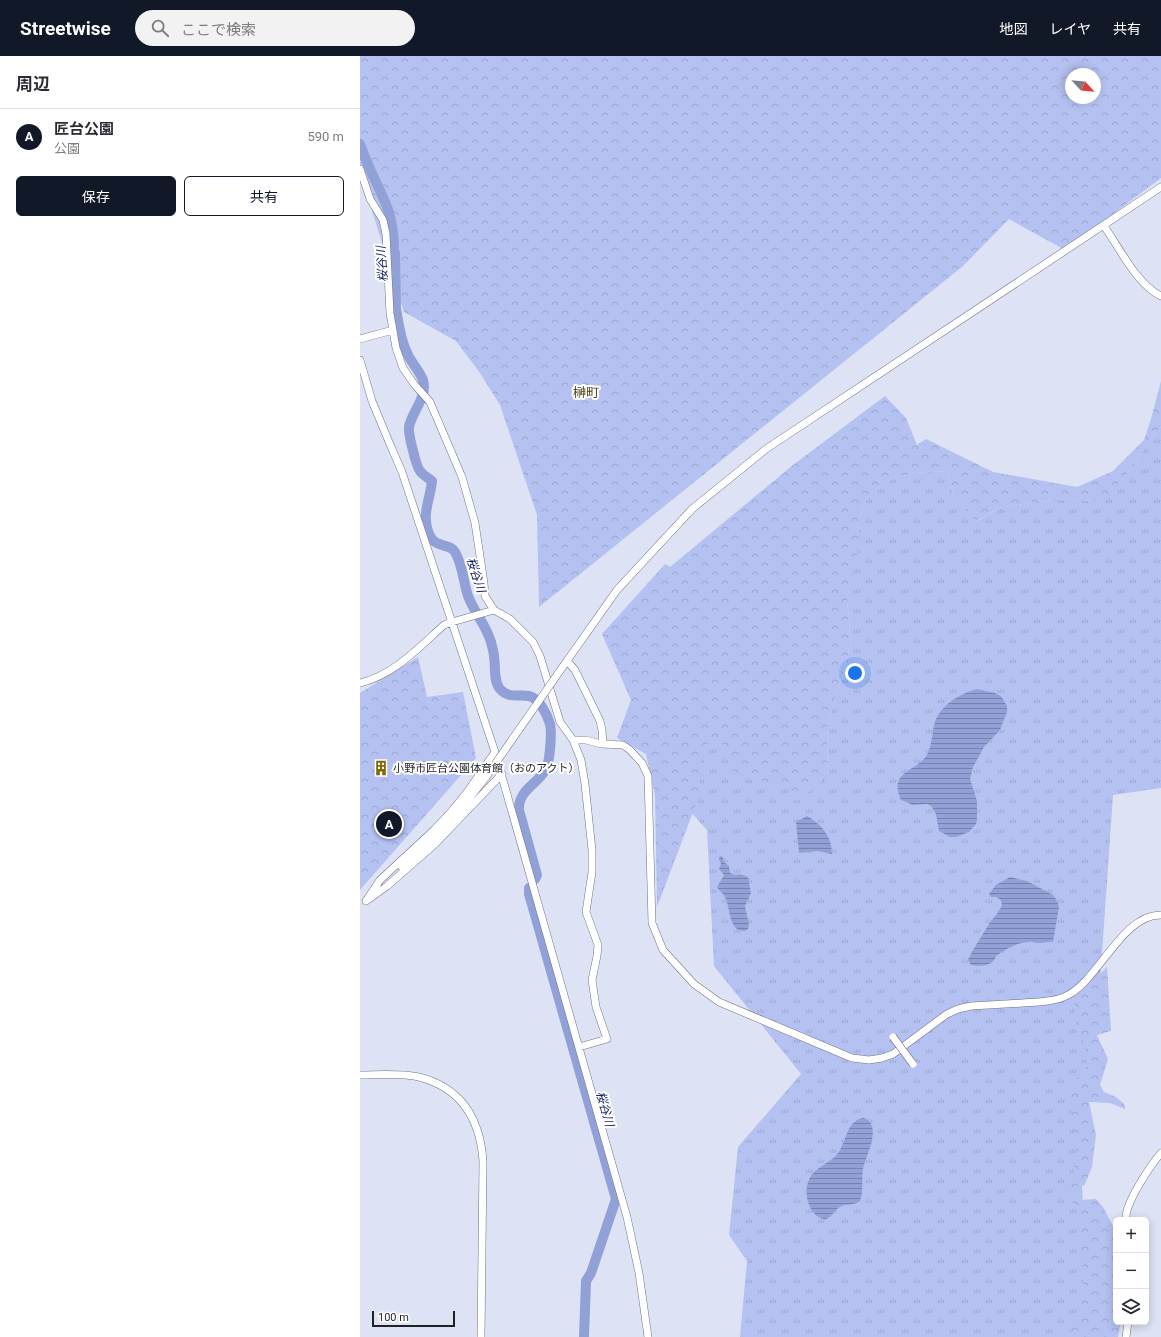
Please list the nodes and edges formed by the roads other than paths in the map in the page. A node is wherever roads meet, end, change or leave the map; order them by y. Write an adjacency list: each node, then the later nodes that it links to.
1 (360, 169): 5 (street)
2 (1161, 187): 3 (street)
3 (1104, 226): 4 (street); 10 (street)
4 (1161, 296)
5 (393, 330): 6 (street); 8 (street)
6 (360, 339)
7 (360, 360): 9 (street)
8 (494, 610): 9 (street); 12 (street)
9 (452, 622): 11 (street); 14 (street)
10 (565, 663): 13 (street); 16 (street, bridge)
11 (360, 683)
12 (573, 740): 13 (street); 20 (street)
13 (604, 744): 18 (street)
14 (495, 752): 15 (street); 16 (street)
15 (502, 774): 16 (street); 20 (street)
16 (366, 901): 17 (street)
17 (360, 908)
18 (1161, 915)
19 (892, 1037): 21 (street, bridge)
20 (579, 1047): 27 (street)
21 (913, 1064)
22 (360, 1075): 26 (street)
23 (1161, 1153): 24 (street)
24 (1126, 1217)
25 (1128, 1325): 28 (street)
26 (481, 1337)
27 (648, 1337)
28 (1126, 1337)

